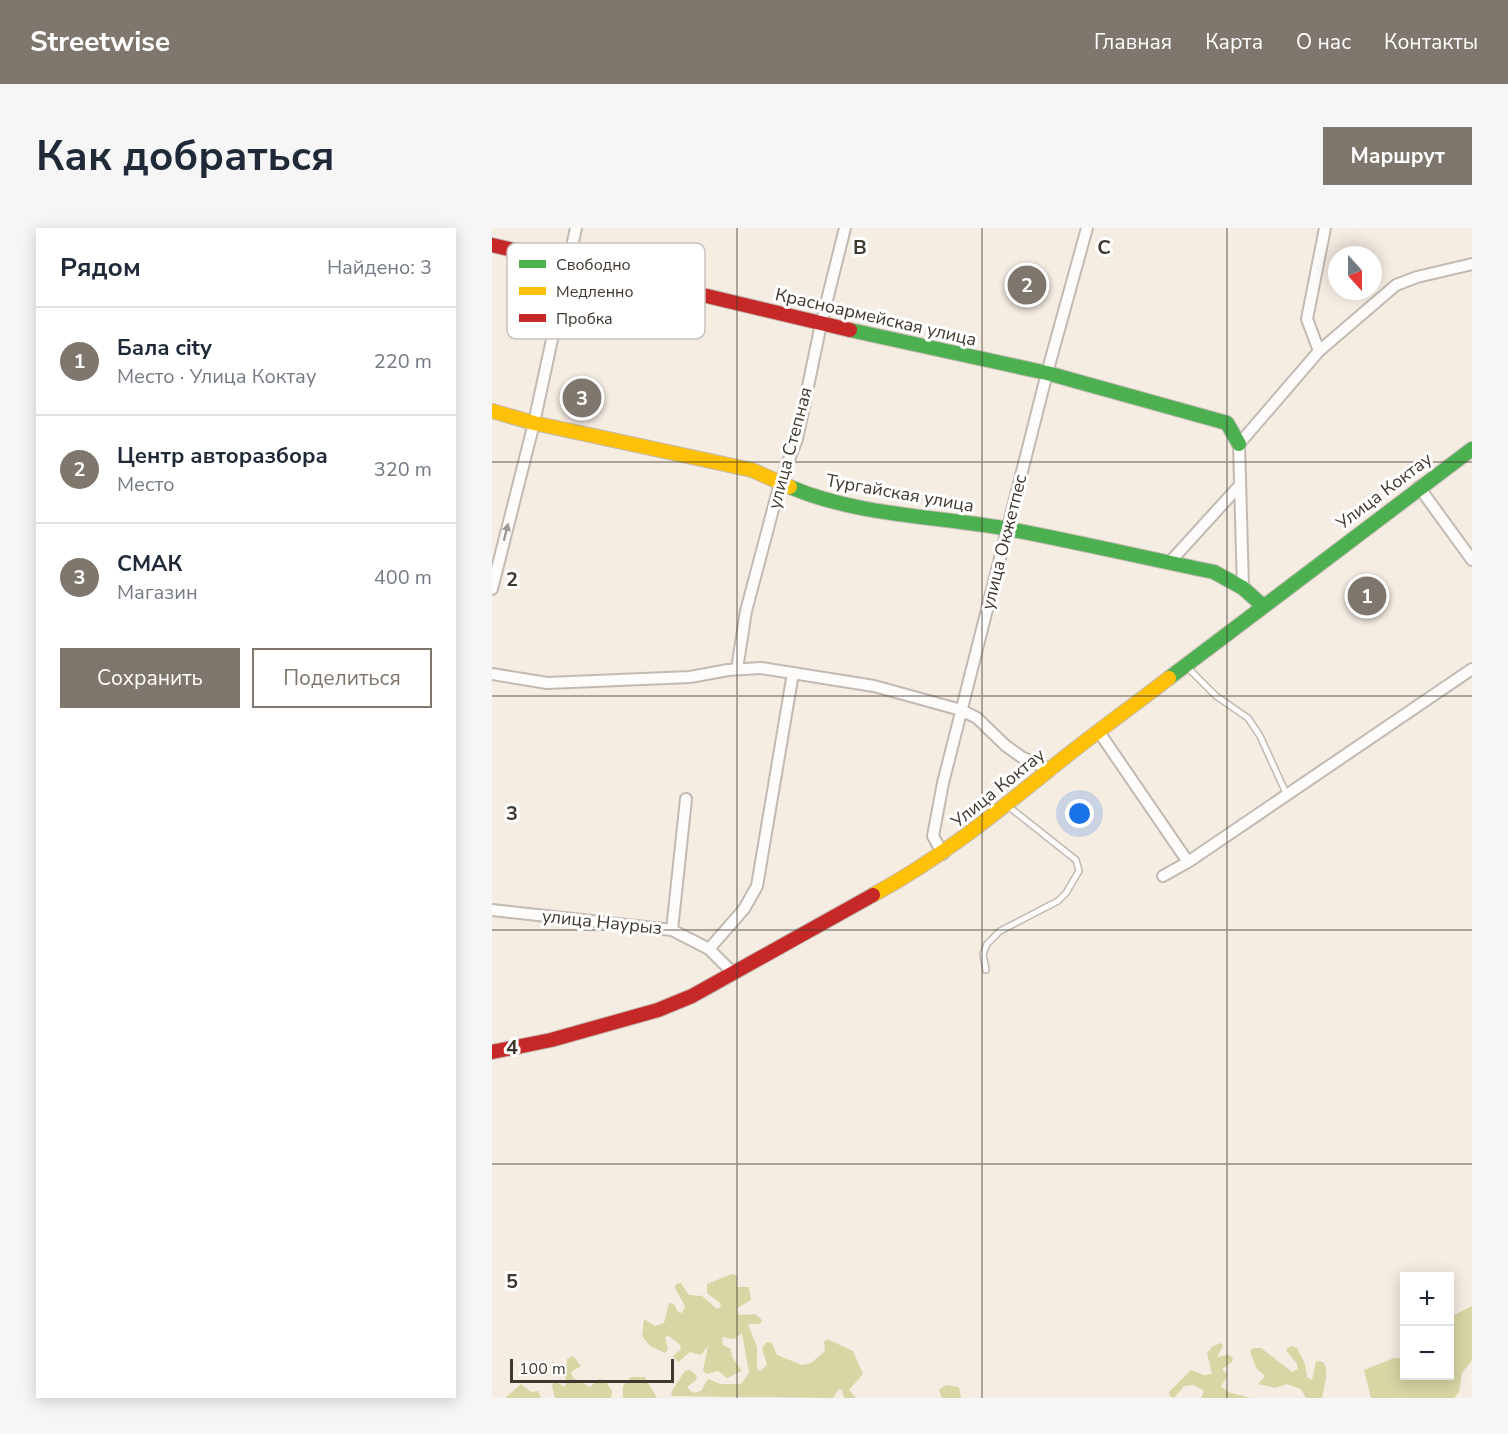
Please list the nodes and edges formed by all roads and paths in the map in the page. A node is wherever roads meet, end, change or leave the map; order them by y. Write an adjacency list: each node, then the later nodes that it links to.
1 (576, 228): 5 (street)
2 (845, 228): 10 (street, улица Степная)
3 (1087, 228): 13 (street, улица Окжетпес)
4 (1325, 228): 12 (street)
5 (573, 243)
6 (492, 245): 7 (street, Красноармейская улица)
7 (507, 249)
8 (1472, 264): 12 (street)
9 (705, 296): 10 (street, Красноармейская улица)
10 (820, 324): 13 (street, Красноармейская улица); 18 (street, улица Степная)
11 (552, 339): 15 (street)
12 (1319, 351): 16 (street)
13 (1047, 373): 16 (street, Красноармейская улица); 21 (street, улица Окжетпес)
14 (492, 411): 15 (street, Тургайская улица)
15 (534, 423): 18 (street, Тургайская улица); 25 (street, one-way to 15)
16 (1239, 444): 19 (street)
17 (1472, 449): 20 (street, Улица Коктау)
18 (780, 483): 21 (street, Тургайская улица); 28 (street, улица Степная)
19 (1240, 485): 23 (street); 24 (street)
20 (1419, 487): 22 (street); 26 (street, Улица Коктау)
21 (1008, 529): 23 (street, Тургайская улица); 32 (street, улица Окжетпес)
22 (1472, 560)
23 (1169, 563): 24 (street, Тургайская улица)
24 (1243, 588): 26 (street, Тургайская улица)
25 (492, 589)
26 (1263, 606): 27 (street, Улица Коктау)
27 (1185, 666): 33 (street, Улица Коктау); 35 (lane)
28 (737, 669): 30 (street); 31 (street)
29 (1472, 669): 35 (street)
30 (793, 673): 32 (street); 43 (street)
31 (492, 674)
32 (961, 710): 34 (street); 38 (street, улица Окжетпес)
33 (1099, 732): 34 (street, Улица Коктау); 39 (street)
34 (1050, 769): 37 (street, Улица Коктау)
35 (1286, 793): 39 (street)
36 (686, 799): 42 (street)
37 (1007, 805): 38 (street, Улица Коктау); 44 (lane)
38 (943, 854): 45 (street, Улица Коктау)
39 (1188, 862): 40 (street)
40 (1163, 876)
41 (492, 910): 42 (street, улица Наурыз)
42 (672, 930): 43 (street, улица Наурыз)
43 (709, 949): 45 (street, улица Наурыз)
44 (986, 970)
45 (734, 973): 46 (street, Улица Коктау)
46 (492, 1052)

